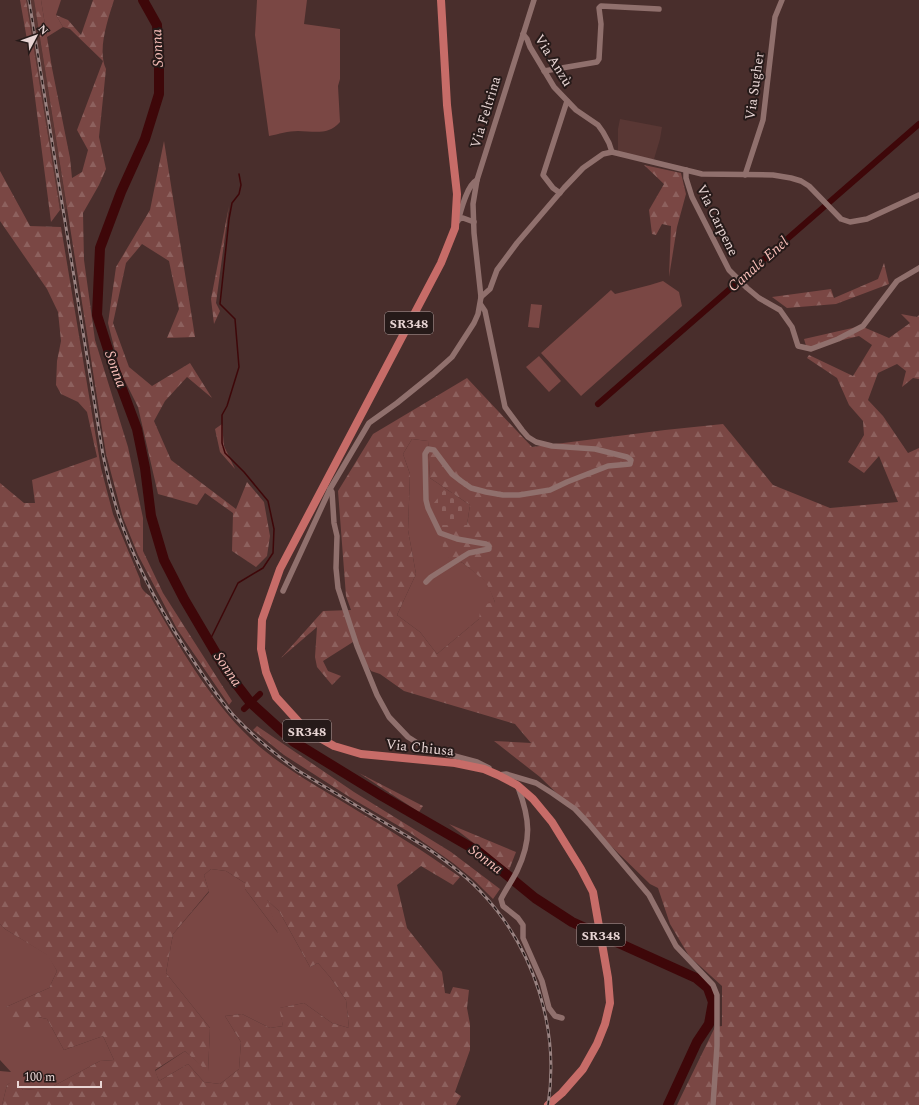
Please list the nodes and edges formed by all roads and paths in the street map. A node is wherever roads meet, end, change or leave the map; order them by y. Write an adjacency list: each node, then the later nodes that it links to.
1 (441, 0): 16 (main road, Via Feltrina)
2 (534, 0): 5 (street, Via Feltrina)
3 (782, 0): 10 (street, Via Sugher)
4 (659, 8): 6 (street)
5 (523, 34): 6 (street, Via Anzù); 11 (street, Via Feltrina)
6 (544, 71): 7 (street, Via Anzù)
7 (567, 101): 8 (street, Via Anzù); 12 (street)
8 (612, 152): 9 (street); 12 (street)
9 (686, 170): 10 (street); 17 (street, Via Carpene)
10 (745, 175): 13 (street)
11 (477, 180): 14 (street, Via Feltrina); 15 (street)
12 (560, 193): 18 (street)
13 (919, 195)
14 (458, 219): 15 (street); 16 (street, Via Feltrina)
15 (474, 222): 18 (street)
16 (455, 228): 20 (main road, Via Feltrina / SR348)
17 (919, 268)
18 (481, 297): 19 (street)
19 (481, 305): 21 (street); 22 (street)
20 (361, 416): 24 (main road, Via Chiusa / SR348)
21 (330, 489): 23 (street); 24 (street)
22 (426, 582)
23 (283, 591)
24 (498, 775): 25 (main road, Via Chiusa / SR348); 28 (street)
25 (517, 785): 26 (street); 27 (main road, Via Chiusa / SR348)
26 (562, 1018)
27 (548, 1105)
28 (712, 1105)

